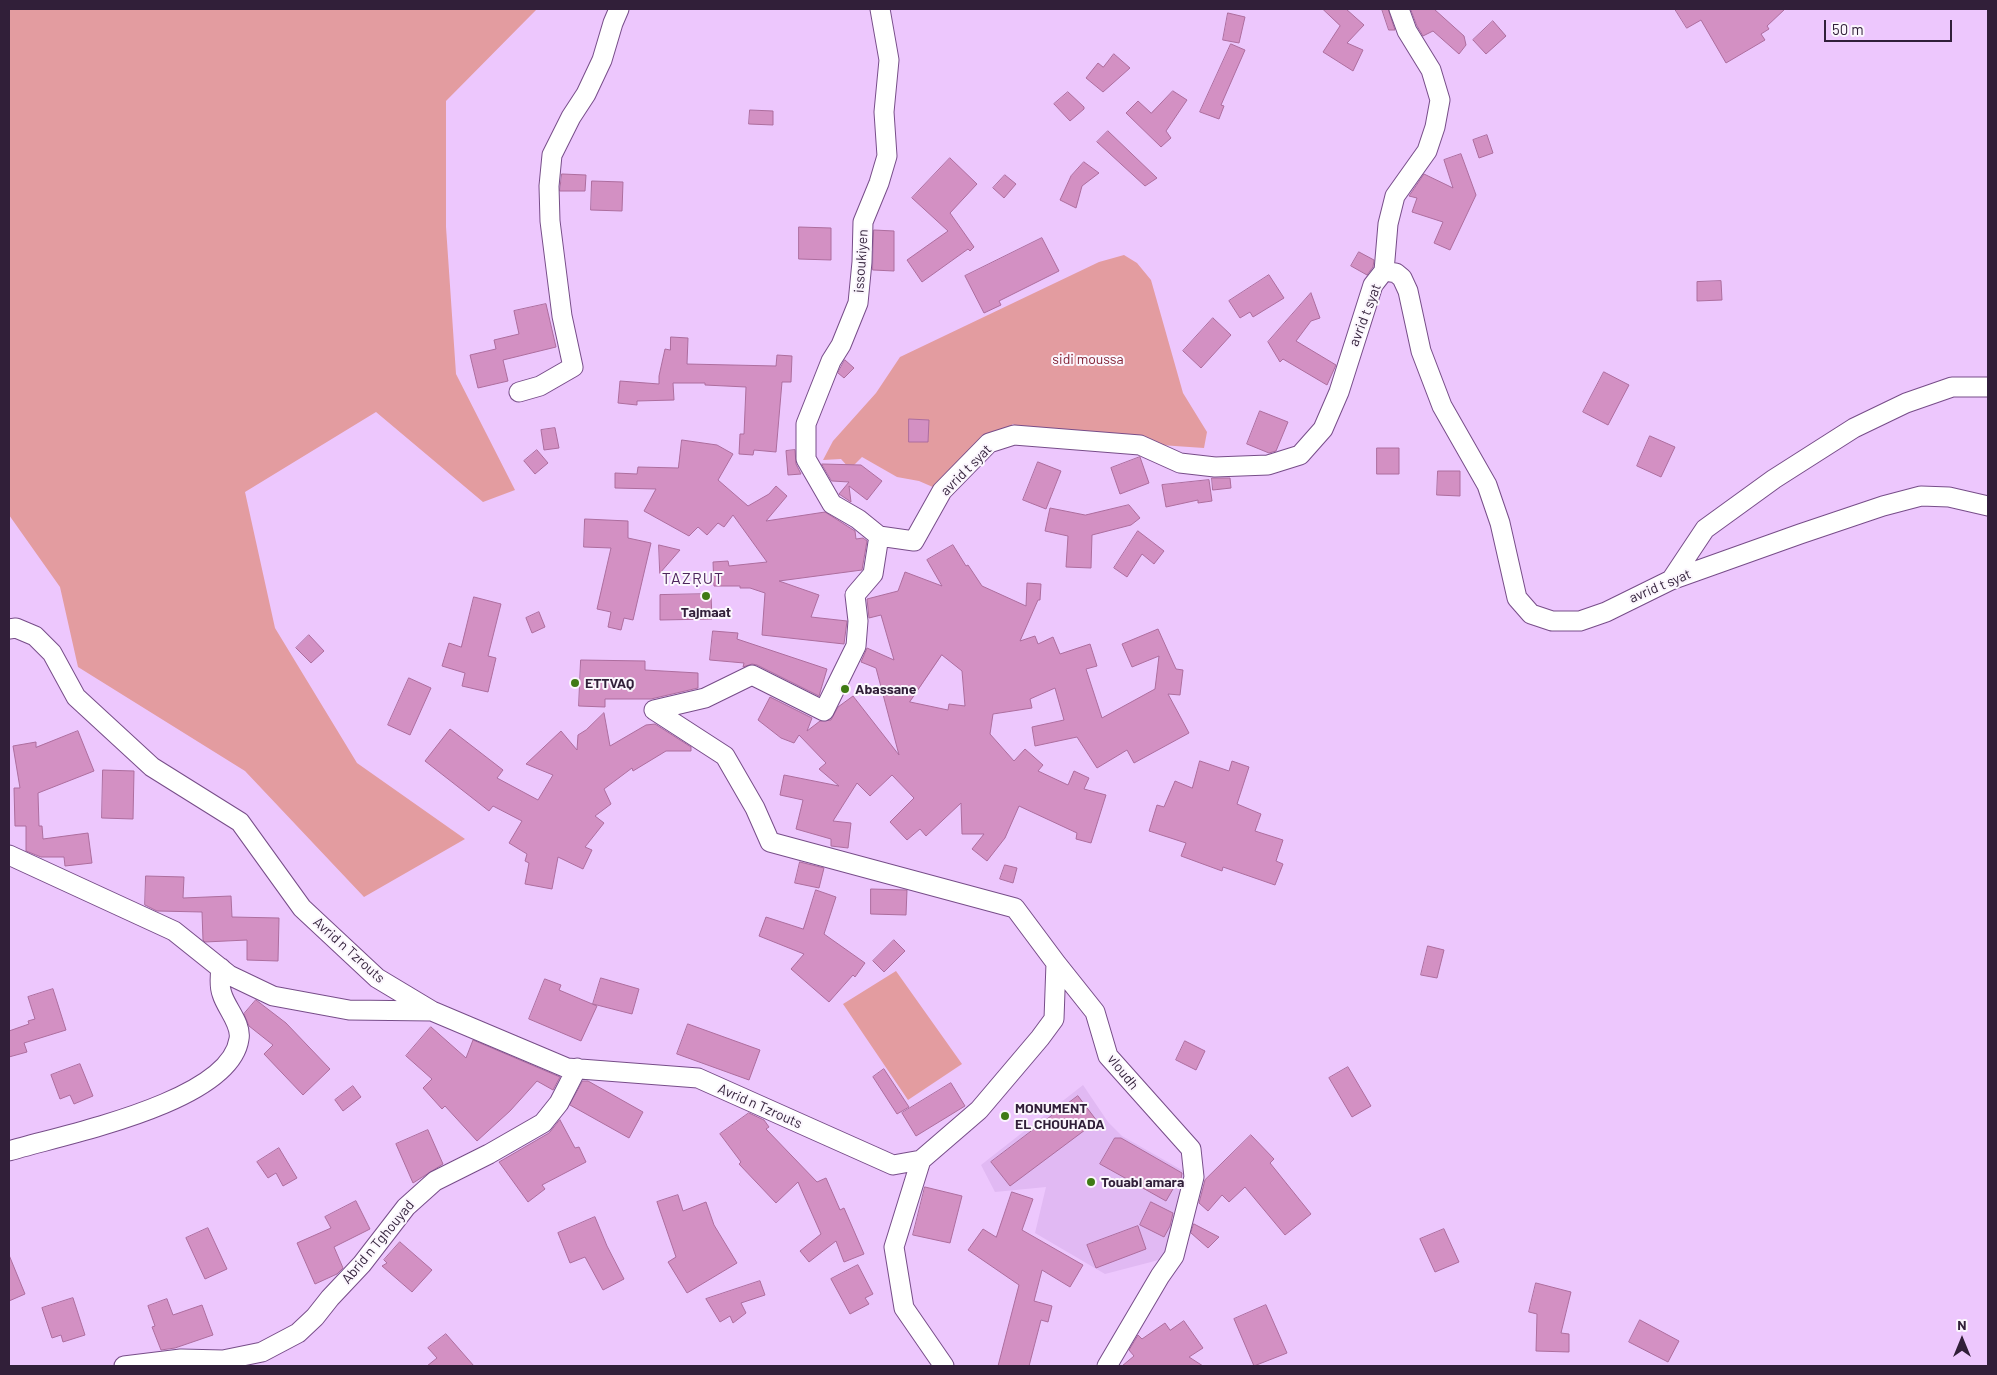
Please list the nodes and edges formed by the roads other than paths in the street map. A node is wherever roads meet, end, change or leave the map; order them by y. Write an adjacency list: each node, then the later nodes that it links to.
1 (619, 9): 6 (street)
2 (880, 9): 8 (street, issoukiyen)
3 (1400, 9): 4 (street)
4 (1384, 271): 8 (street, avrid t syat); 9 (street, avrid t syat)
5 (1988, 387): 9 (street)
6 (519, 392)
7 (1988, 506): 9 (street, avrid t syat)
8 (879, 536): 12 (street)
9 (1671, 580)
10 (9, 629): 14 (street, Avrid n Tzrouts)
11 (9, 855): 13 (street)
12 (1056, 963): 17 (street); 20 (street, vloudh)
13 (221, 968): 14 (street); 16 (street)
14 (432, 1011): 15 (street, Avrid n Tzrouts)
15 (577, 1068): 17 (street, Avrid n Tzrouts); 18 (street, Abrid n Tghouyad)
16 (9, 1151)
17 (922, 1160): 19 (street)
18 (124, 1366)
19 (944, 1366)
20 (1107, 1366)

